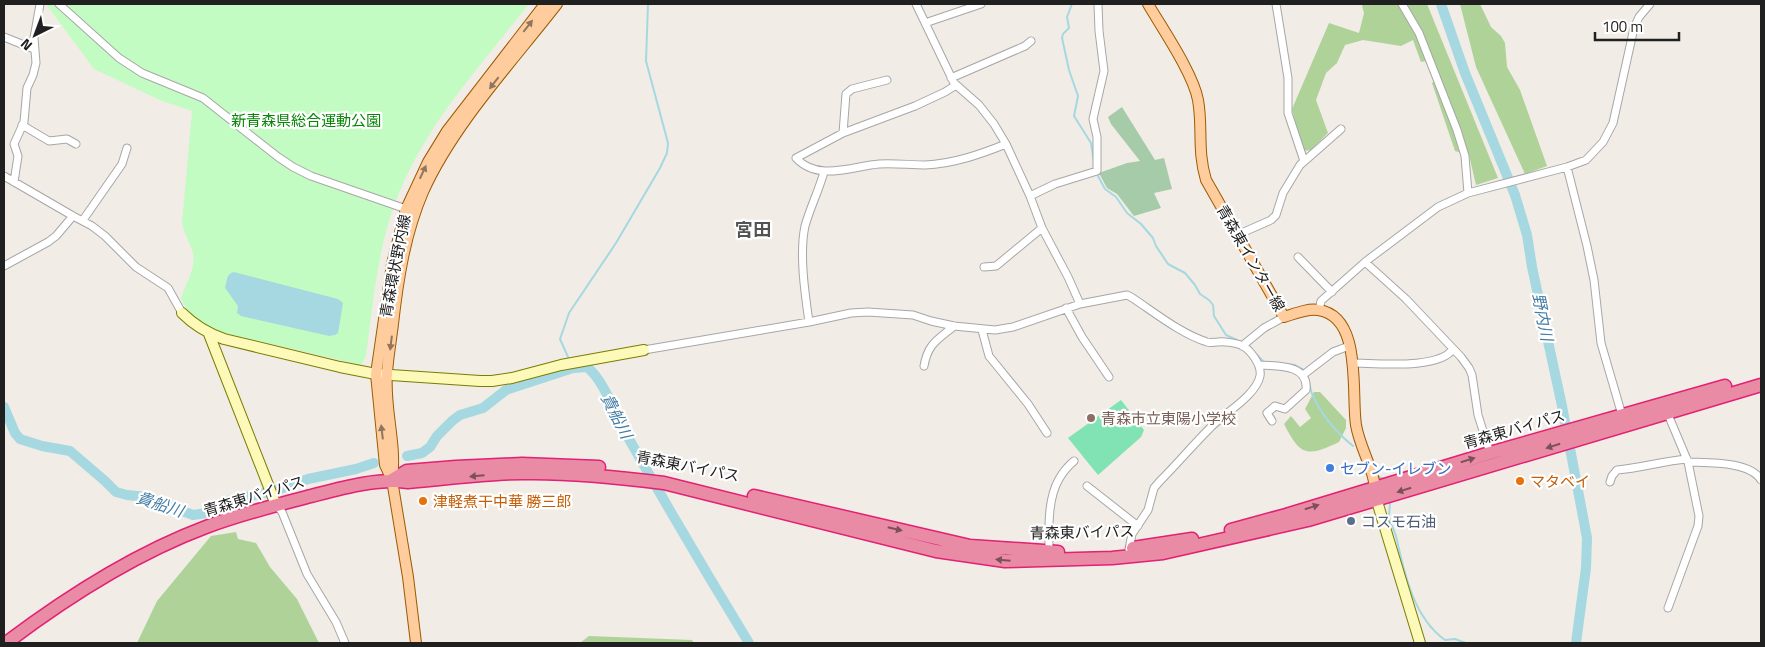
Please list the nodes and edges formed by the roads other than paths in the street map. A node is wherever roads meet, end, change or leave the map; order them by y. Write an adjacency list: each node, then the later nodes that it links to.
1 (40, 4): 16 (street)
2 (58, 4): 33 (street)
3 (545, 4): 15 (main road, 青森環状野内線, one-way to 3)
4 (557, 4): 15 (main road, 青森環状野内線)
5 (916, 4): 12 (street)
6 (981, 4): 12 (street)
7 (1098, 4): 32 (street)
8 (1148, 4): 37 (main road, 青森東インター線)
9 (1276, 4): 26 (street)
10 (1402, 4): 31 (street)
11 (1650, 4): 27 (street)
12 (925, 23): 17 (street)
13 (4, 37): 16 (street)
14 (1031, 40): 17 (street)
15 (520, 43): 33 (main road, 青森環状野内線)
16 (34, 49): 20 (street)
17 (951, 78): 19 (street)
18 (886, 80): 22 (street)
19 (956, 85): 22 (street); 24 (street)
20 (22, 125): 23 (street); 30 (street)
21 (1341, 129): 26 (street)
22 (843, 133): 28 (street)
23 (76, 144)
24 (1006, 144): 28 (street); 32 (street)
25 (127, 148): 35 (street)
26 (1304, 161): 37 (street)
27 (1567, 167): 31 (street); 65 (street)
28 (824, 172): 48 (street)
29 (4, 176): 30 (street)
30 (14, 182): 34 (street)
31 (1468, 192): 39 (street)
32 (1030, 196): 36 (street)
33 (410, 211): 59 (main road, 青森環状野内線)
34 (73, 216): 35 (street); 40 (street)
35 (83, 220): 46 (street)
36 (1042, 228): 41 (street); 43 (street)
37 (1237, 235): 47 (main road, 青森東インター線)
38 (1298, 257): 42 (street)
39 (1365, 262): 42 (street); 54 (street)
40 (4, 266)
41 (984, 267)
42 (1332, 292): 45 (street)
43 (1080, 304): 44 (street); 52 (street)
44 (1066, 308): 50 (street); 62 (street)
45 (1319, 310): 47 (main road, 青森東インター線); 53 (main road)
46 (182, 313): 51 (street)
47 (1284, 317): 52 (street)
48 (809, 322): 49 (street); 55 (street)
49 (954, 326): 50 (street); 58 (street)
50 (982, 330): 68 (street)
51 (208, 334): 59 (street); 79 (street)
52 (1242, 346): 57 (street)
53 (1350, 346): 56 (main road); 60 (street)
54 (1453, 349): 56 (street); 70 (street)
55 (644, 350): 59 (street)
56 (1352, 363): 78 (main road)
57 (1259, 365): 60 (street); 80 (street)
58 (924, 366)
59 (381, 374): 74 (main road, 青森環状野内線)
60 (1302, 375): 66 (street)
61 (1761, 376): 65 (highway, 青森東バイパス)
62 (1109, 377)
63 (1761, 385): 64 (highway, 青森東バイパス)
64 (1667, 412): 67 (highway, 青森東バイパス); 72 (street)
65 (1622, 415): 67 (highway, 青森東バイパス)
66 (1272, 421)
67 (1607, 425): 69 (highway, 青森東バイパス)
68 (1047, 433)
69 (1536, 446): 70 (highway, 青森東バイパス); 78 (highway, 青森東バイパス, one-way to 78)
70 (1490, 453): 78 (highway, 青森東バイパス, one-way to 70)
71 (1074, 460): 82 (street)
72 (1687, 461): 75 (street); 76 (street); 83 (street)
73 (662, 479): 74 (highway, 青森東バイパス); 78 (highway, 青森東バイパス, one-way to 73); 82 (highway, 青森東バイパス, one-way to 82)
74 (392, 480): 79 (highway, 青森東バイパス); 86 (main road, 青森環状野内線)
75 (1761, 480)
76 (1610, 482)
77 (1088, 486): 80 (street)
78 (1376, 493): 81 (highway, 青森東バイパス, one-way to 78); 87 (street)
79 (272, 495): 84 (highway, 青森東バイパス); 85 (street)
80 (1138, 526): 81 (street)
81 (1130, 549): 82 (highway, 青森東バイパス)
82 (1049, 552)
83 (1668, 608)
84 (6, 643)
85 (345, 643)
86 (416, 643)
87 (1420, 643)

